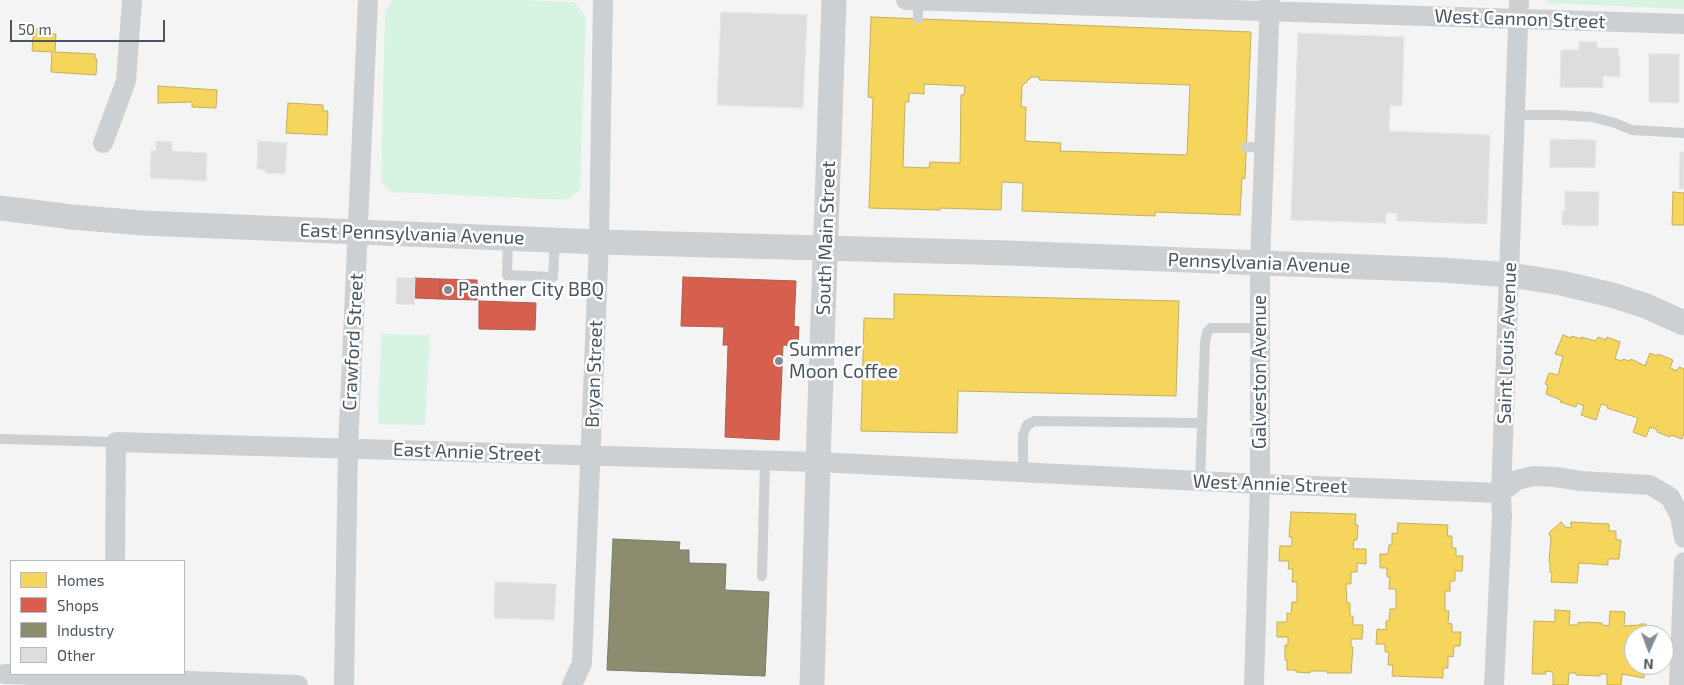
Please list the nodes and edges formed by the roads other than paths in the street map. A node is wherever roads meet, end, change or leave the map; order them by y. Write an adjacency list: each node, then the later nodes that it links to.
1 (132, 0): 12 (street)
2 (368, 0): 14 (street, Crawford Street)
3 (603, 0): 17 (street, Bryan Street)
4 (834, 0): 18 (street, South Main Street)
5 (906, 0): 7 (street, West Cannon Street)
6 (1270, 6): 7 (street, West Cannon Street); 8 (street, West Cannon Street); 19 (street, Galveston Avenue)
7 (918, 10)
8 (1519, 10): 9 (street, West Cannon Street); 10 (street, Saint Louis Avenue)
9 (1684, 24)
10 (1515, 115): 11 (lane); 20 (street, Saint Louis Avenue)
11 (1684, 133)
12 (103, 143)
13 (0, 208): 14 (street, East Pennsylvania Avenue)
14 (358, 232): 15 (street, East Pennsylvania Avenue); 26 (street, Crawford Street)
15 (508, 238): 16 (street, East Pennsylvania Avenue); 16 (lane)
16 (555, 240): 17 (street, East Pennsylvania Avenue)
17 (599, 242): 18 (street, East Pennsylvania Avenue); 27 (street, Bryan Street)
18 (826, 249): 19 (street, Pennsylvania Avenue); 29 (street, South Main Street)
19 (1260, 262): 20 (street, Pennsylvania Avenue); 22 (street, Galveston Avenue)
20 (1510, 275): 21 (street, Pennsylvania Avenue); 33 (street, Saint Louis Avenue)
21 (1684, 324)
22 (1260, 328): 23 (lane); 32 (street, Galveston Avenue)
23 (1202, 423): 30 (lane); 31 (lane)
24 (0, 439): 25 (lane)
25 (116, 442): 26 (street, East Annie Street); 35 (street)
26 (348, 449): 27 (street, East Annie Street); 43 (street, Crawford Street)
27 (591, 456): 28 (street, East Annie Street); 44 (street, Bryan Street)
28 (765, 461): 29 (street, East Annie Street); 37 (lane)
29 (818, 462): 30 (street, West Annie Street); 45 (street, South Main Street)
30 (1023, 472): 31 (street, West Annie Street)
31 (1200, 481): 32 (street, West Annie Street)
32 (1260, 484): 33 (street, West Annie Street); 46 (street, Galveston Avenue)
33 (1502, 492): 34 (street); 47 (street, Saint Louis Avenue)
34 (1684, 538)
35 (115, 560)
36 (1684, 562): 48 (street)
37 (762, 576)
38 (5, 674): 39 (street)
39 (10, 674)
40 (27, 675): 41 (street)
41 (114, 679): 42 (street)
42 (298, 685)
43 (344, 685)
44 (572, 685)
45 (812, 685)
46 (1254, 685)
47 (1494, 685)
48 (1680, 685)

